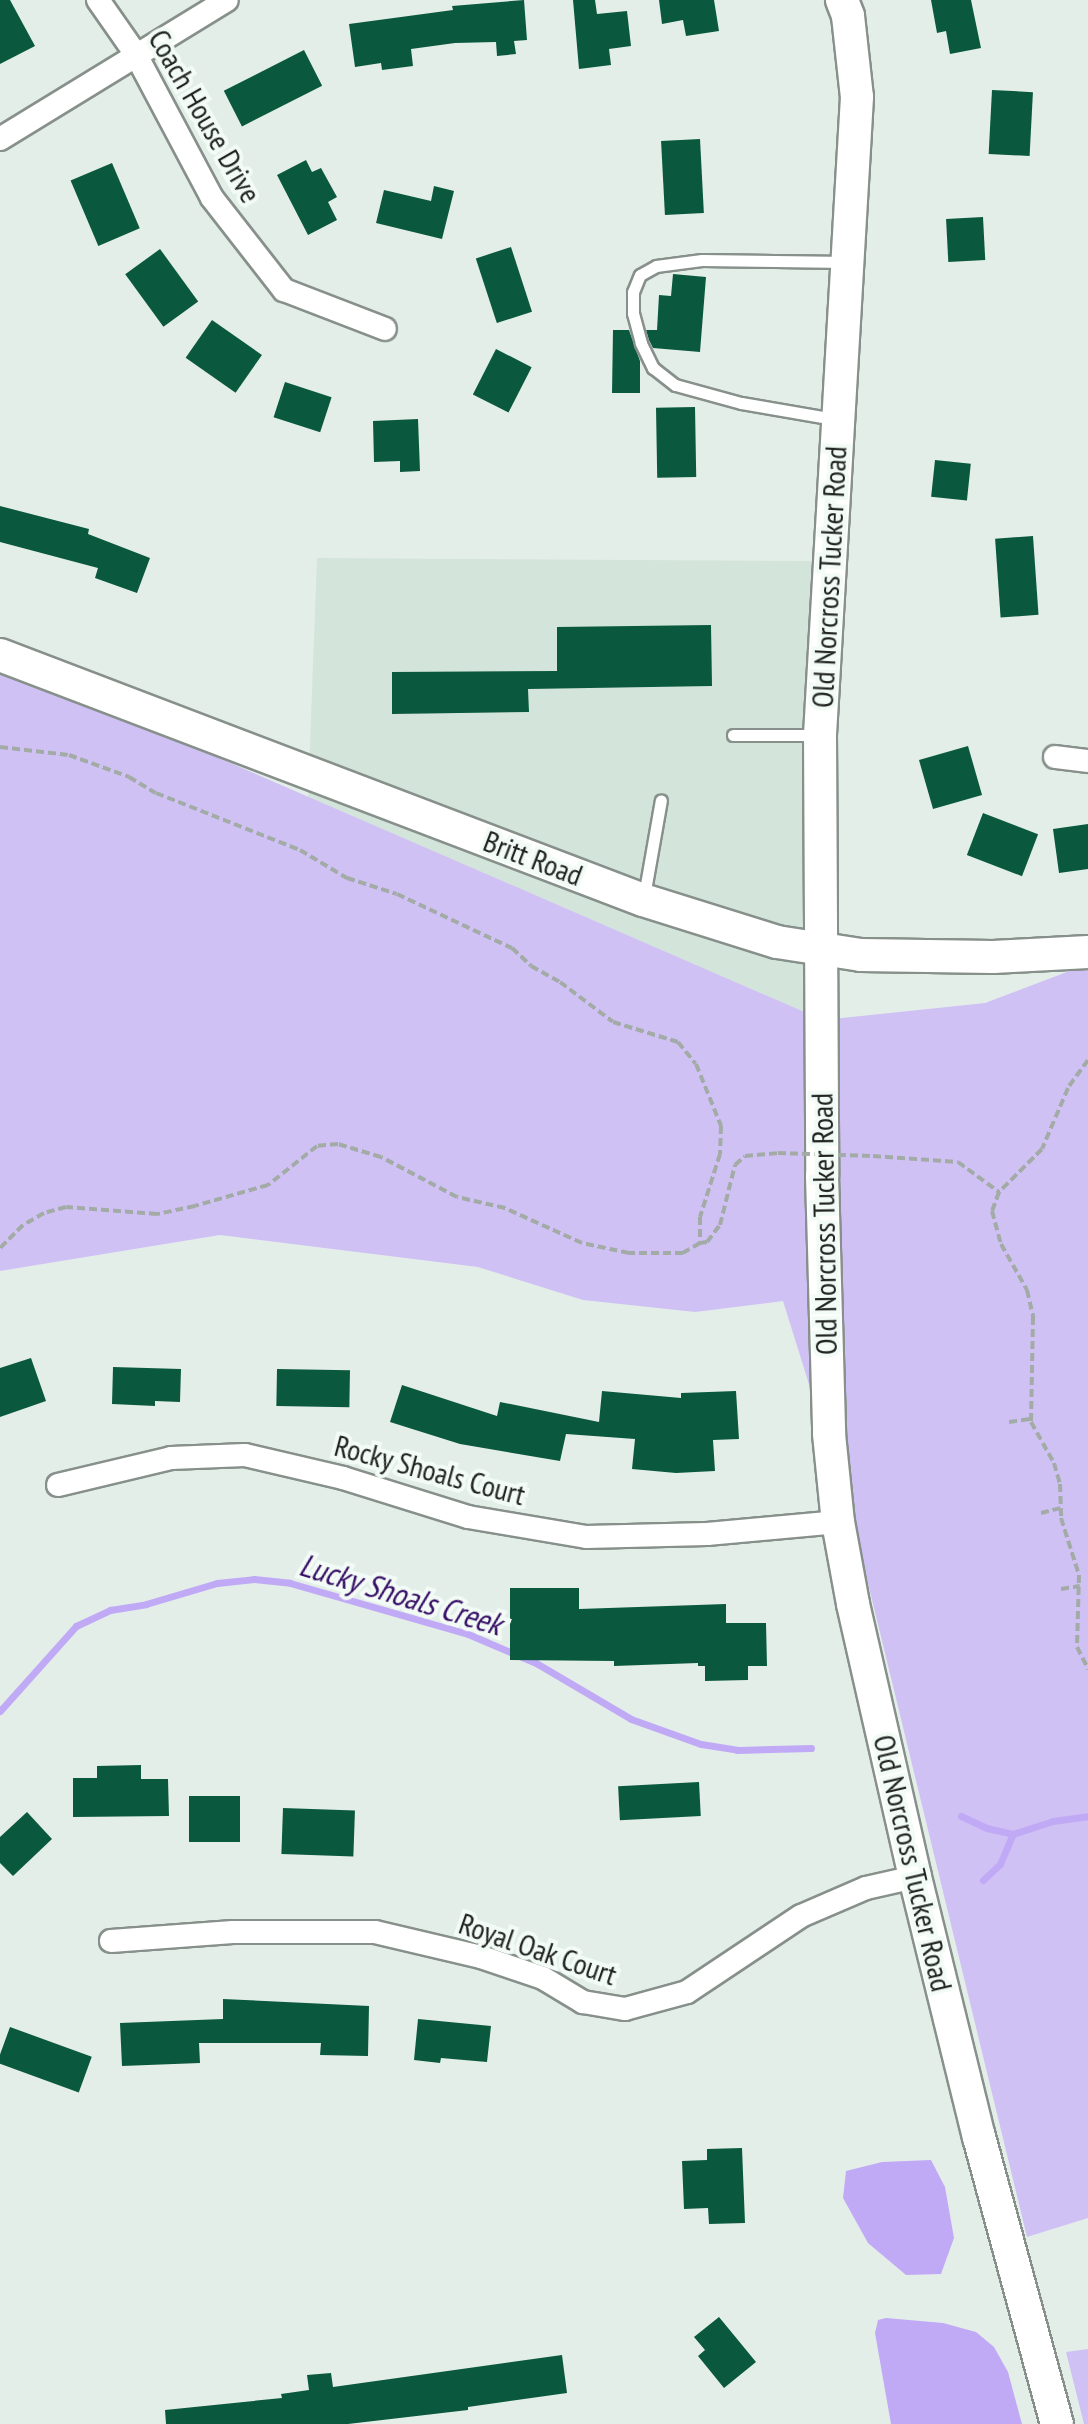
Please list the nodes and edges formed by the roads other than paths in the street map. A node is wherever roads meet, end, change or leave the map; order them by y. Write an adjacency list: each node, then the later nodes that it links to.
1 (98, 0): 4 (street, Coach House Drive)
2 (227, 0): 4 (street)
3 (842, 0): 6 (street, Old Norcross Tucker Road)
4 (135, 53): 5 (street); 7 (street, Coach House Drive)
5 (0, 139)
6 (847, 262): 8 (street, Old Norcross Tucker Road); 8 (lane)
7 (385, 329)
8 (838, 420): 11 (street, Old Norcross Tucker Road)
9 (0, 655): 15 (street, Britt Road)
10 (733, 735): 11 (lane)
11 (820, 735): 16 (street, Old Norcross Tucker Road)
12 (1055, 757): 13 (street)
13 (1088, 761)
14 (661, 800): 15 (lane)
15 (643, 900): 16 (street, Britt Road)
16 (821, 951): 17 (street, Britt Road); 19 (street, Old Norcross Tucker Road)
17 (1088, 952)
18 (58, 1485): 19 (street, Rocky Shoals Court)
19 (838, 1522): 20 (street, Old Norcross Tucker Road)
20 (915, 1877): 21 (street, Royal Oak Court); 22 (street, Old Norcross Tucker Road)
21 (111, 1941)
22 (1057, 2424)

